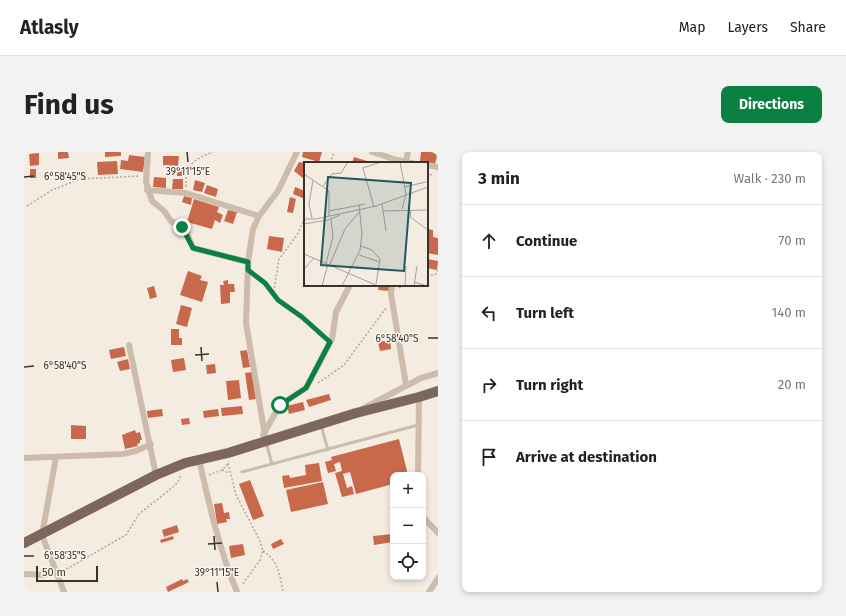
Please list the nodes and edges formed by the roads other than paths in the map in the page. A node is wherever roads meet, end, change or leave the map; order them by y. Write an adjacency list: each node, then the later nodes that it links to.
1 (148, 152): 9 (street)
2 (296, 152): 10 (street)
3 (372, 152): 5 (street)
4 (408, 152): 6 (street)
5 (397, 162): 6 (street)
6 (410, 162)
7 (428, 165): 8 (street)
8 (438, 167)
9 (147, 190): 10 (street); 11 (street)
10 (259, 216): 11 (street)
11 (248, 262): 22 (street)
12 (349, 286): 22 (street)
13 (392, 286): 16 (street)
14 (129, 346): 23 (street)
15 (438, 373): 16 (street)
16 (406, 385): 19 (street)
17 (438, 391): 18 (main road)
18 (419, 397): 19 (main road); 21 (street)
19 (356, 412): 20 (main road)
20 (321, 424): 22 (main road); 24 (lane)
21 (418, 425): 24 (lane); 30 (street)
22 (265, 438): 27 (main road); 28 (lane)
23 (151, 444): 25 (street); 31 (street)
24 (328, 450): 28 (lane)
25 (56, 457): 26 (street); 34 (street)
26 (24, 458)
27 (198, 459): 31 (main road); 40 (street)
28 (272, 464): 29 (lane)
29 (242, 472)
30 (418, 472)
31 (156, 475): 34 (main road)
32 (426, 520): 33 (street)
33 (438, 533)
34 (42, 535): 35 (main road); 36 (street)
35 (24, 543)
36 (56, 573): 37 (street); 39 (street)
37 (24, 574)
38 (438, 578): 41 (street)
39 (64, 592)
40 (237, 592)
41 (428, 592)

